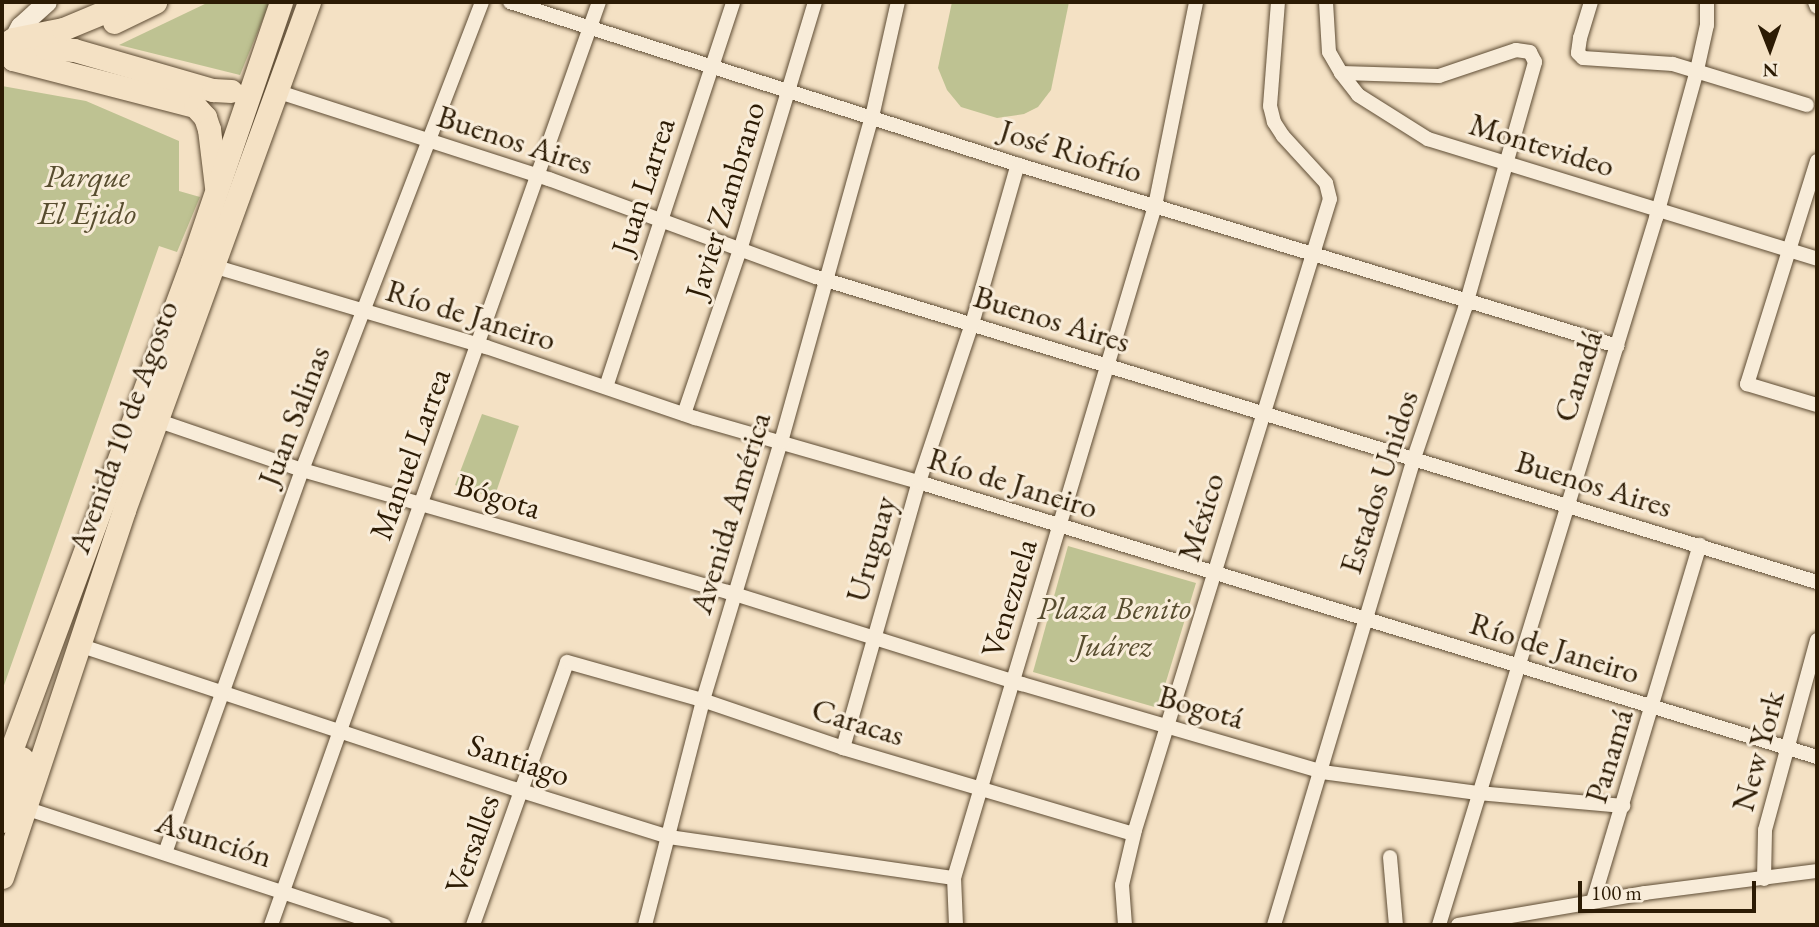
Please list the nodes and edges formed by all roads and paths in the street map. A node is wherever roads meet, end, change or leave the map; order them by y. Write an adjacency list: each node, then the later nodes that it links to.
1 (47, 2): 22 (main road)
2 (128, 2): 21 (main road)
3 (155, 2): 21 (main road)
4 (281, 2): 37 (main road, Avenida 10 de Agosto)
5 (291, 2): 23 (main road)
6 (309, 2): 27 (main road, Avenida 10 de Agosto)
7 (482, 2): 32 (street, Juan Salinas)
8 (510, 2): 20 (street, José Riofrío)
9 (599, 2): 20 (street, Manuel Larrea)
10 (733, 2): 24 (street, Juan Larrea)
11 (816, 2): 29 (street, Javier Zambrano)
12 (898, 2): 31 (street, Avenida América)
13 (1196, 2): 38 (street, Venezuela)
14 (1278, 2): 43 (street, México)
15 (1326, 2): 26 (street, Montevideo)
16 (1591, 2): 25 (street)
17 (1707, 2): 25 (street, Canadá)
18 (1815, 2): 19 (street)
19 (1817, 7)
20 (590, 27): 24 (street, José Riofrío); 36 (street, Manuel Larrea)
21 (63, 29): 22 (main road)
22 (7, 50): 28 (main road); 37 (main road)
23 (272, 60)
24 (710, 67): 29 (street, José Riofrío); 40 (street, Juan Larrea)
25 (1697, 70): 30 (street); 39 (street, Canadá)
26 (1341, 73): 35 (street, Montevideo); 35 (street, Estados Unidos)
27 (276, 91): 32 (street, Buenos Aires); 45 (main road, Avenida 10 de Agosto)
28 (231, 92)
29 (788, 92): 31 (street, José Riofrío); 41 (street, Javier Zambrano)
30 (1807, 105)
31 (873, 117): 34 (street, José Riofrío); 46 (street, Avenida América)
32 (430, 142): 36 (street, Buenos Aires); 48 (street, Juan Salinas)
33 (1817, 161): 42 (street)
34 (1018, 164): 38 (street, José Riofrío); 49 (street, Uruguay)
35 (1508, 165): 39 (street, Montevideo); 47 (street, Estados Unidos)
36 (539, 176): 40 (street, Buenos Aires); 50 (street, Manuel Larrea)
37 (217, 191): 45 (main road, Avenida 10 de Agosto)
38 (1155, 206): 43 (street, José Riofrío); 52 (street, Venezuela)
39 (1658, 210): 42 (street, Montevideo); 51 (street, Canadá)
40 (663, 218): 41 (street, Buenos Aires); 53 (street, Juan Larrea)
41 (741, 247): 46 (street, Buenos Aires); 57 (street, Javier Zambrano)
42 (1790, 250): 44 (street, Montevideo); 54 (street)
43 (1313, 252): 47 (street, José Riofrío); 56 (street, México)
44 (1817, 259)
45 (203, 264): 48 (street, Río de Janeiro); 55 (main road, Avenida 10 de Agosto); 58 (main road, Avenida 10 de Agosto)
46 (826, 280): 49 (street, Buenos Aires); 59 (street, Avenida América)
47 (1468, 300): 51 (street, José Riofrío); 60 (street, Estados Unidos)
48 (364, 312): 50 (street, Río de Janeiro); 61 (street, Juan Salinas)
49 (972, 324): 52 (street, Buenos Aires); 62 (street, Uruguay)
50 (479, 345): 53 (street, Río de Janeiro); 63 (street, Manuel Larrea)
51 (1617, 346): 64 (street, Canadá)
52 (1105, 365): 56 (street, Buenos Aires); 65 (street, Venezuela)
53 (607, 387): 57 (street, Río de Janeiro)
54 (1817, 405)
55 (135, 413): 58 (street, Bógota); 76 (main road, Avenida 10 de Agosto)
56 (1262, 413): 60 (street, Buenos Aires); 67 (street, México)
57 (684, 414): 59 (street, Río de Janeiro)
58 (160, 417): 61 (street, Bógota); 73 (main road, Avenida 10 de Agosto)
59 (781, 442): 62 (street, Río de Janeiro); 69 (street, Avenida América)
60 (1414, 458): 64 (street, Buenos Aires); 70 (street, Estados Unidos)
61 (304, 466): 63 (street, Bógota); 79 (street, Juan Salinas)
62 (919, 482): 65 (street, Río de Janeiro); 71 (street, Uruguay)
63 (420, 502): 69 (street, Bógota); 83 (street, Manuel Larrea)
64 (1566, 506): 66 (street, Buenos Aires); 75 (street, Canadá)
65 (1059, 527): 67 (street, Río de Janeiro); 77 (street, Venezuela)
66 (1700, 545): 68 (street, Buenos Aires); 81 (street, Panamá)
67 (1213, 573): 70 (street, Río de Janeiro); 82 (street, México)
68 (1817, 582)
69 (734, 594): 71 (street, Bogotá); 80 (street, Avenida América)
70 (1365, 618): 75 (street, Río de Janeiro); 87 (street, Estados Unidos)
71 (874, 639): 77 (street, Bogotá); 84 (street, Uruguay)
72 (1817, 640): 85 (street, New York)
73 (79, 645): 78 (main road, Avenida 10 de Agosto); 79 (street, Santiago)
74 (567, 662): 80 (street, Caracas); 90 (street, Versalles)
75 (1516, 666): 81 (street, Río de Janeiro); 91 (street, Canadá)
76 (38, 674): 78 (main road); 88 (main road, Avenida 10 de Agosto)
77 (1013, 682): 82 (street, Bogotá); 89 (street, Venezuela)
78 (65, 686): 93 (main road, Avenida 10 de Agosto); 94 (main road)
79 (221, 691): 83 (street, Santiago); 97 (street, Juan Salinas)
80 (703, 700): 84 (street, Caracas); 96 (street, Avenida América)
81 (1653, 707): 85 (street, Río de Janeiro); 92 (street, Panamá)
82 (1167, 726): 87 (street, Bogotá); 95 (street, México)
83 (341, 734): 90 (street, Santiago); 103 (street, Manuel Larrea)
84 (843, 748): 89 (street, Caracas)
85 (1788, 748): 86 (street, Río de Janeiro); 102 (street, New York)
86 (1817, 757)
87 (1322, 772): 91 (street, Bogotá); 111 (street, Estados Unidos)
88 (2, 775)
89 (983, 789): 95 (street, Caracas); 101 (street, Venezuela)
90 (521, 791): 96 (street, Santiago); 107 (street, Versalles)
91 (1478, 793): 92 (street, Bogotá); 113 (street, Canadá)
92 (1623, 806): 104 (street, Panamá)
93 (25, 808): 97 (street, Asunción); 100 (main road, Avenida 10 de Agosto)
94 (2, 821)
95 (1134, 834): 110 (street, México)
96 (669, 837): 101 (street, Santiago); 108 (street, Avenida América)
97 (165, 853): 103 (street, Asunción)
98 (1390, 857): 112 (street)
99 (1817, 871): 102 (street)
100 (2, 877)
101 (954, 878): 109 (street, Venezuela)
102 (1764, 879): 104 (street)
103 (284, 892): 105 (street, Manuel Larrea); 106 (street, Asunción)
104 (1593, 901): 114 (street)
105 (271, 925)
106 (384, 925)
107 (473, 925)
108 (645, 925)
109 (956, 925)
110 (1125, 925)
111 (1274, 925)
112 (1396, 925)
113 (1439, 925)
114 (1458, 925)

